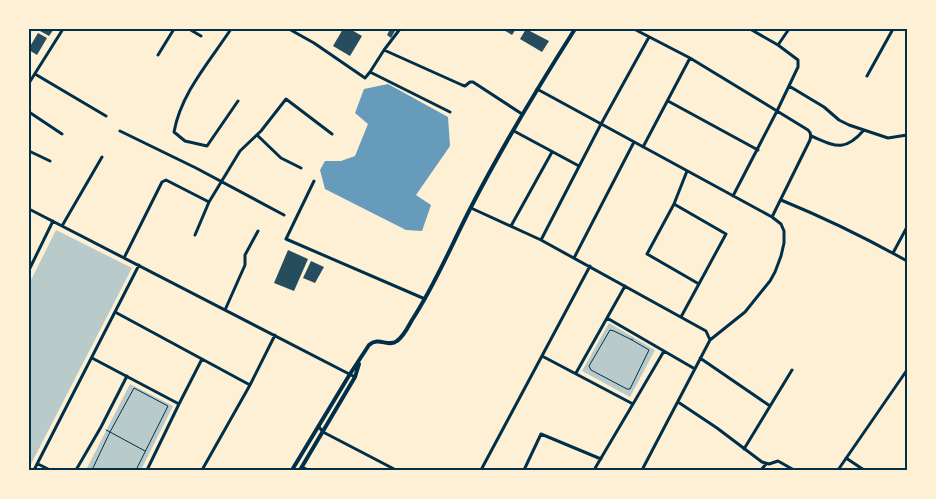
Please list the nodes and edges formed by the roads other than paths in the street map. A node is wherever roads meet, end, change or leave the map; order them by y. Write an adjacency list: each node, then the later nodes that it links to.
1 (63, 29): 19 (street)
2 (174, 29): 16 (street)
3 (189, 29): 12 (street)
4 (231, 29): 24 (street)
5 (289, 29): 18 (street)
6 (400, 29): 15 (street)
7 (575, 29): 23 (street)
8 (634, 29): 13 (street)
9 (750, 29): 14 (street)
10 (789, 29): 14 (street)
11 (893, 29): 20 (street)
12 (201, 36)
13 (650, 37): 17 (street); 31 (street)
14 (778, 45): 22 (street)
15 (384, 50): 18 (street); 29 (street)
16 (158, 55)
17 (690, 58): 25 (street); 26 (street)
18 (370, 72): 28 (street)
19 (34, 74): 21 (street); 30 (street)
20 (867, 76)
21 (29, 83)
22 (789, 86): 26 (street); 33 (street)
23 (537, 88): 29 (street); 31 (street)
24 (238, 101)
25 (668, 101): 41 (street); 42 (street)
26 (777, 111): 39 (street); 42 (street)
27 (29, 112): 35 (street)
28 (450, 112)
29 (522, 114): 32 (street)
30 (106, 116)
31 (601, 124): 40 (street); 47 (street)
32 (514, 130): 44 (street); 56 (street)
33 (864, 130): 38 (street); 39 (street)
34 (120, 131): 51 (street)
35 (62, 134)
36 (332, 134): 37 (street)
37 (257, 135): 48 (street); 51 (street)
38 (907, 135)
39 (811, 136): 53 (street)
40 (634, 142): 41 (street); 69 (street)
41 (643, 147): 49 (street)
42 (758, 150): 52 (street)
43 (29, 151): 46 (street)
44 (552, 152): 47 (street); 62 (street)
45 (102, 157): 61 (street)
46 (50, 162)
47 (579, 166): 66 (street)
48 (301, 168)
49 (686, 171): 52 (street); 55 (street)
50 (314, 181): 76 (street)
51 (222, 182): 54 (street); 58 (street)
52 (733, 196): 59 (street)
53 (781, 200): 59 (street); 67 (street)
54 (209, 202): 65 (street); 68 (street)
55 (674, 204): 74 (street); 74 (street)
56 (471, 208): 62 (street); 76 (street)
57 (29, 209): 60 (street)
58 (284, 215)
59 (772, 217): 82 (street)
60 (53, 221): 61 (street); 73 (street)
61 (62, 226): 68 (street)
62 (511, 226): 66 (street)
63 (907, 227): 67 (street)
64 (258, 231): 77 (street)
65 (195, 235)
66 (540, 240): 69 (street)
67 (893, 253): 70 (street)
68 (124, 258): 71 (street)
69 (574, 258): 72 (street)
70 (907, 262)
71 (139, 265): 77 (street); 78 (street)
72 (590, 266): 75 (street); 85 (street)
73 (29, 270)
74 (699, 284): 79 (street)
75 (625, 286): 79 (street); 80 (street)
76 (425, 300): 84 (street)
77 (225, 310): 81 (street)
78 (115, 312): 86 (street); 88 (street)
79 (681, 317): 82 (street)
80 (607, 318): 83 (street); 93 (street)
81 (275, 335): 92 (street); 96 (street)
82 (710, 340): 87 (street)
83 (664, 351): 89 (street); 99 (street)
84 (363, 355): 92 (street); 95 (street)
85 (542, 356): 93 (street); 117 (street)
86 (92, 358): 94 (street); 106 (street)
87 (700, 358): 89 (street); 100 (street)
88 (202, 359): 96 (street); 98 (street)
89 (695, 369): 97 (street)
90 (792, 370): 100 (street)
91 (907, 370): 104 (street)
92 (350, 374): 95 (street); 101 (street)
93 (576, 374): 99 (street)
94 (127, 376): 98 (street); 111 (street)
95 (355, 377): 102 (street)
96 (250, 385): 113 (street)
97 (678, 402): 103 (street); 120 (street)
98 (179, 404): 112 (street)
99 (633, 404): 105 (street)
100 (770, 406): 103 (street)
101 (319, 427): 102 (street); 114 (street)
102 (323, 432): 108 (street); 116 (street)
103 (744, 448): 107 (street)
104 (846, 458): 123 (street); 124 (street)
105 (601, 459): 118 (street); 119 (street)
106 (38, 464): 109 (street); 110 (street)
107 (766, 464): 121 (street); 122 (street)
108 (301, 469): 115 (street)
109 (34, 470)
110 (50, 470)
111 (76, 470)
112 (147, 470)
113 (202, 470)
114 (292, 470)
115 (308, 470)
116 (396, 470)
117 (481, 470)
118 (524, 470)
119 (594, 470)
120 (642, 470)
121 (761, 470)
122 (794, 470)
123 (838, 470)
124 (864, 470)

